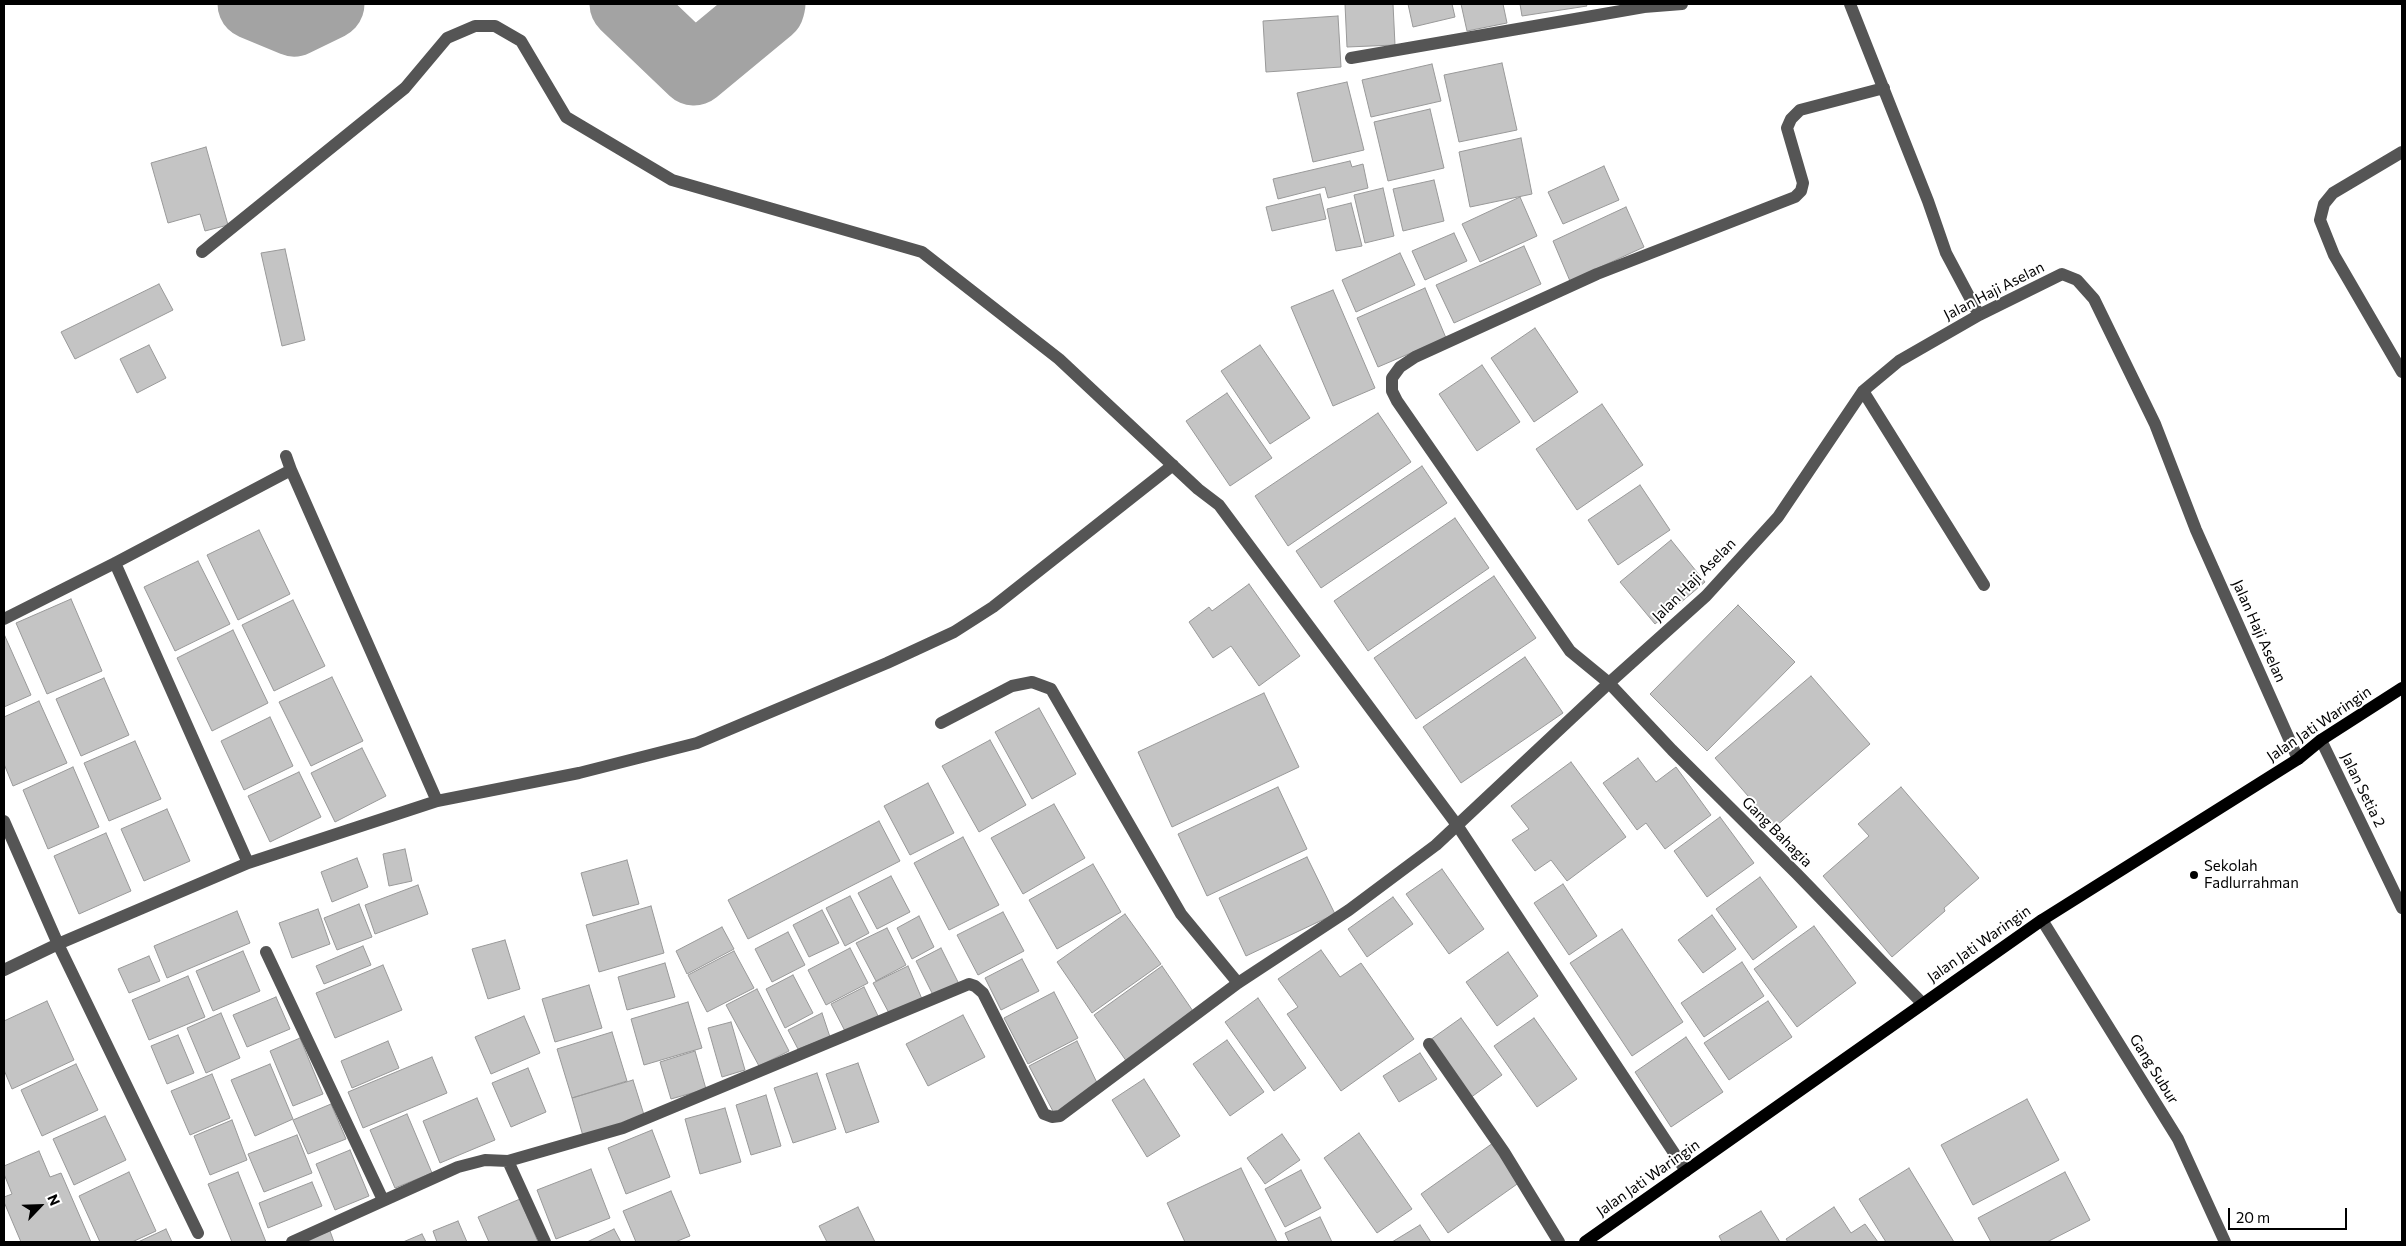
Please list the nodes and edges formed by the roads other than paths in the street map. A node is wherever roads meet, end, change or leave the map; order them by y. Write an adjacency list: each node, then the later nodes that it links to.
1 (1682, 4): 3 (street)
2 (1850, 4): 4 (street)
3 (1351, 58)
4 (1884, 88): 7 (street); 16 (street, Gang Bahagia)
5 (2402, 152): 8 (street)
6 (202, 252): 11 (street)
7 (1979, 315): 9 (street, Jalan Haji Aselan); 20 (street, Jalan Haji Aselan)
8 (2402, 372)
9 (1863, 391): 14 (street); 16 (street, Jalan Haji Aselan)
10 (286, 456): 12 (street)
11 (1173, 465): 21 (street); 23 (street)
12 (291, 470): 13 (street); 21 (street)
13 (115, 564): 15 (street); 24 (street)
14 (1984, 585)
15 (4, 619)
16 (1609, 683): 23 (street, Jalan Haji Aselan); 31 (street, Gang Bahagia)
17 (2402, 688): 19 (main road, Jalan Jati Waringin)
18 (941, 723): 30 (street)
19 (2321, 740): 20 (main road, Jalan Jati Waringin); 25 (street, Jalan Setia 2)
20 (2298, 759): 26 (main road, Jalan Jati Waringin)
21 (437, 801): 24 (street)
22 (4, 821): 27 (street)
23 (1457, 825): 30 (street, Jalan Haji Aselan); 34 (street)
24 (248, 863): 27 (street)
25 (2402, 908)
26 (2042, 920): 31 (main road, Jalan Jati Waringin); 41 (street, Gang Subur)
27 (58, 944): 29 (street); 36 (street)
28 (266, 952): 35 (street)
29 (4, 970)
30 (1238, 983): 33 (street, Jalan Haji Aselan)
31 (1923, 1004): 34 (main road, Jalan Jati Waringin)
32 (1429, 1044): 40 (street)
33 (508, 1161): 35 (street); 39 (street)
34 (1686, 1171): 37 (main road, Jalan Jati Waringin)
35 (383, 1200): 38 (street)
36 (198, 1233)
37 (1590, 1241)
38 (292, 1242)
39 (545, 1242)
40 (1559, 1242)
41 (2225, 1242)

